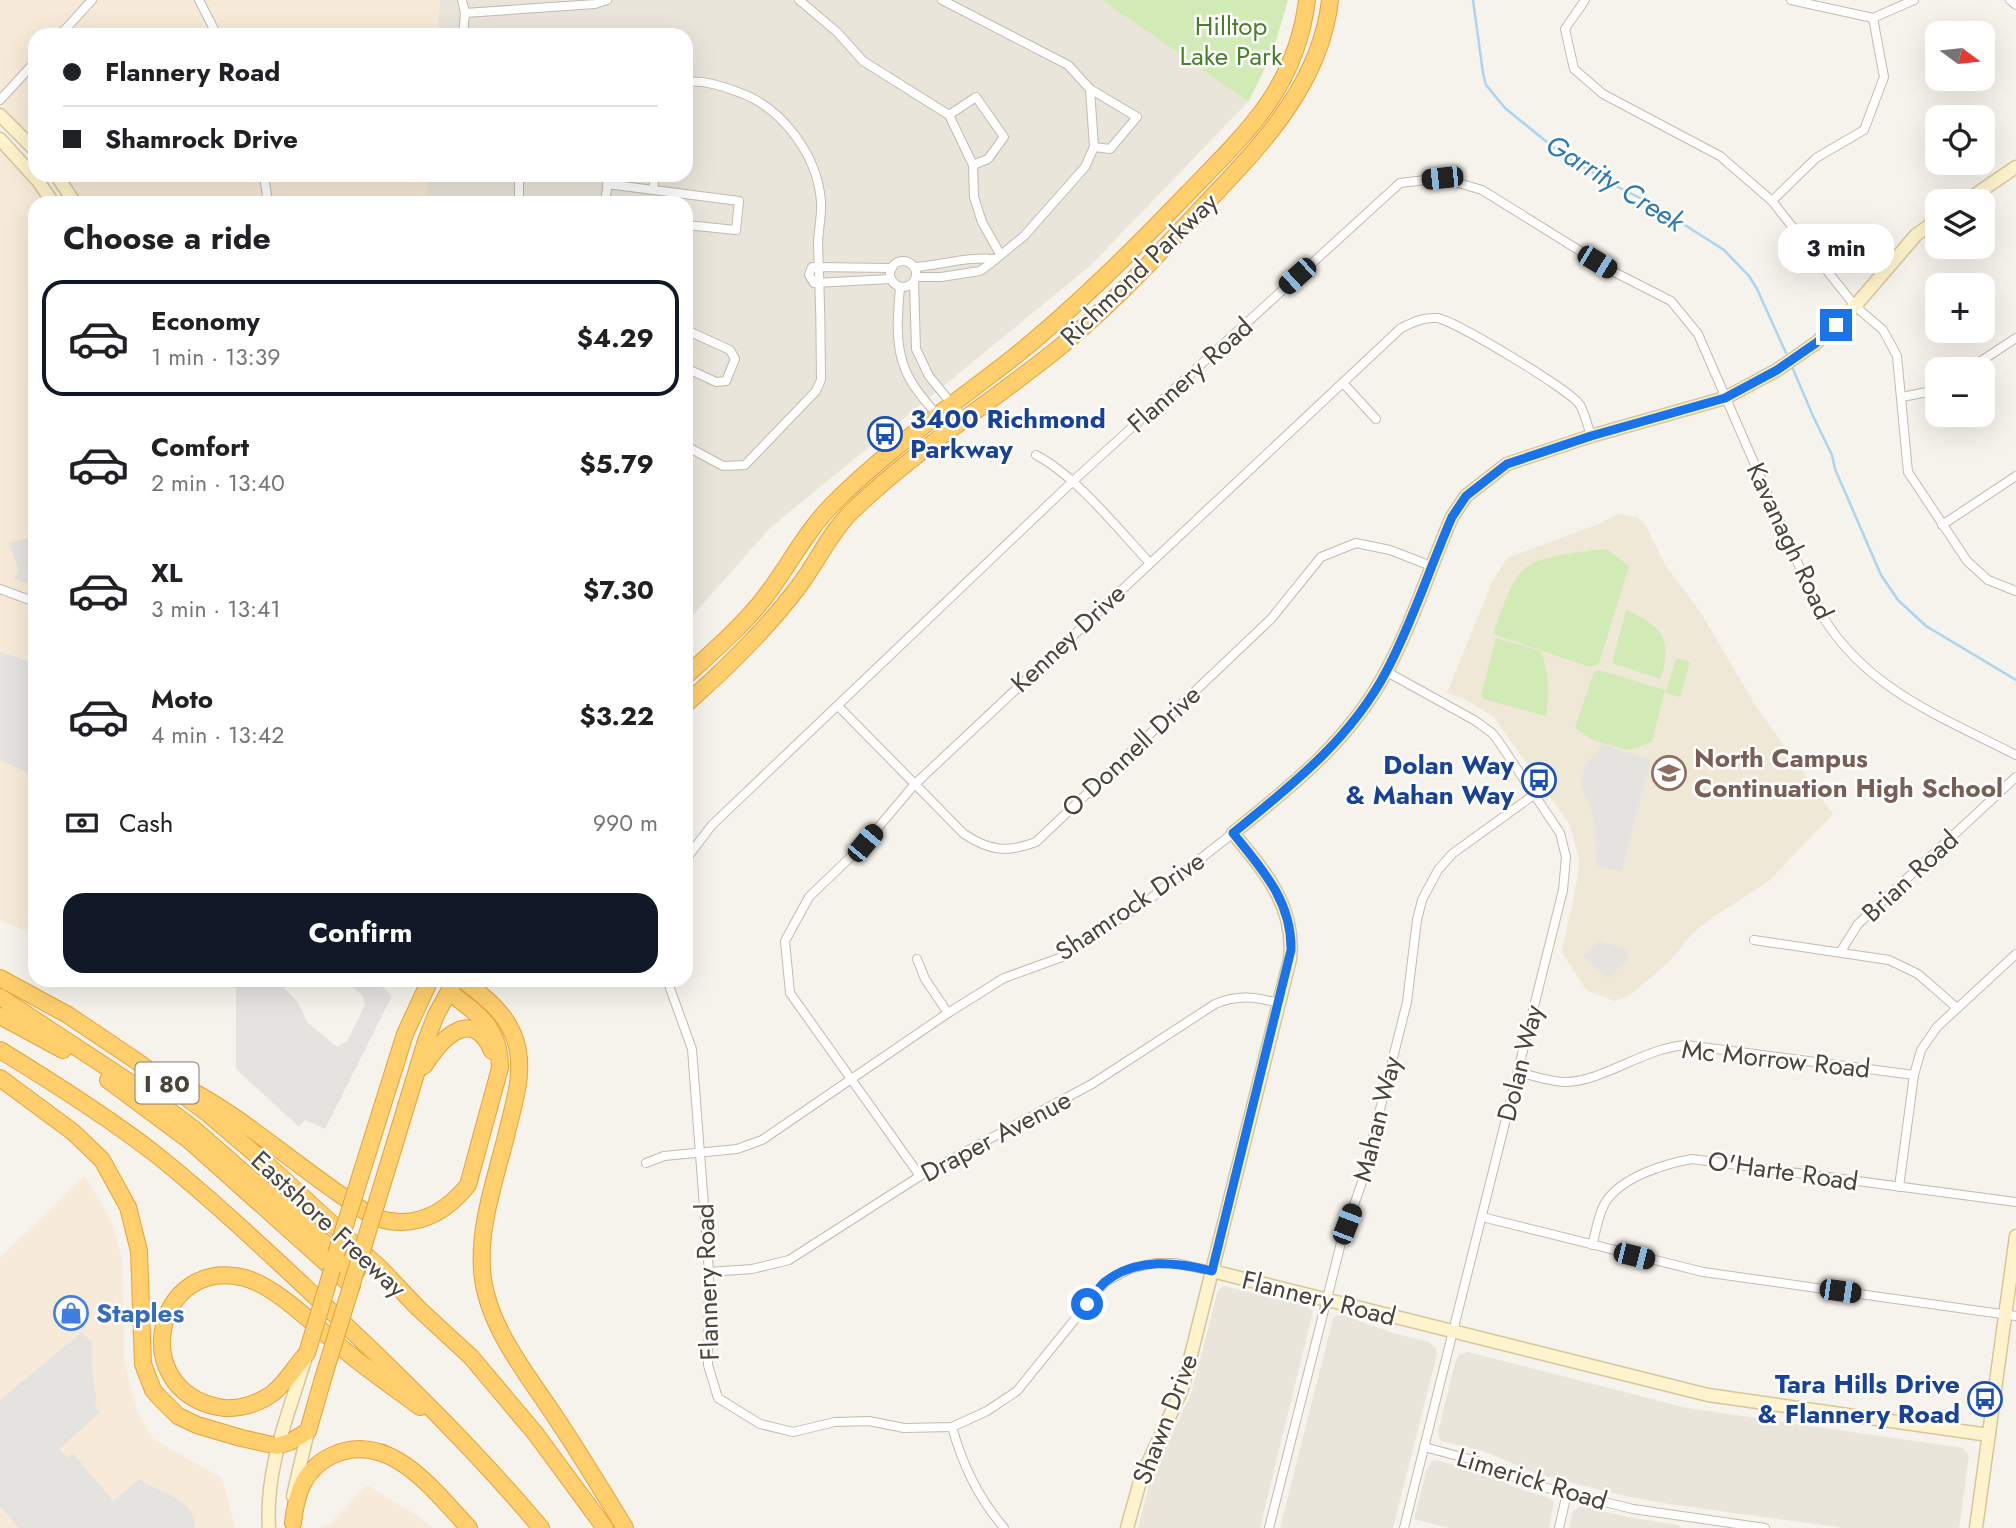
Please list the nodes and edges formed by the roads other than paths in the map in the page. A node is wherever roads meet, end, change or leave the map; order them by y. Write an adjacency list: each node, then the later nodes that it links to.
1 (92, 0): 19 (street)
2 (199, 0): 20 (street)
3 (462, 0): 17 (street)
4 (499, 0): 16 (street)
5 (607, 0): 14 (street)
6 (799, 0): 27 (street)
7 (942, 0): 24 (street)
8 (1307, 0): 62 (highway, Richmond Parkway)
9 (1329, 0): 64 (highway, Richmond Parkway)
10 (1586, 0): 40 (street)
11 (1791, 0): 18 (street)
12 (1914, 0): 18 (street)
13 (2010, 0): 15 (street)
14 (594, 2): 16 (street)
15 (2016, 5)
16 (498, 12): 17 (street)
17 (465, 13): 21 (street)
18 (1873, 18): 40 (street)
19 (66, 28)
20 (213, 28)
21 (464, 28)
22 (28, 70): 25 (street)
23 (693, 81): 44 (street)
24 (1090, 89): 30 (street); 30 (street)
25 (0, 100)
26 (0, 115): 29 (street)
27 (949, 115): 31 (street); 31 (street)
28 (0, 139): 33 (street)
29 (28, 143)
30 (1094, 146): 43 (street)
31 (973, 164): 43 (street)
32 (2016, 167): 36 (street)
33 (28, 170)
34 (617, 182): 37 (street)
35 (654, 182): 37 (street)
36 (1983, 189)
37 (653, 190): 38 (street)
38 (674, 196)
39 (693, 199): 41 (street)
40 (1772, 201): 53 (street)
41 (693, 226)
42 (1925, 228): 53 (street, Shamrock Drive)
43 (998, 257): 46 (street); 49 (street)
44 (820, 267): 45 (street); 51 (street)
45 (858, 267): 47 (street); 50 (street)
46 (915, 267): 47 (street); 49 (street)
47 (891, 268): 48 (street)
48 (891, 279): 50 (street); 52 (street)
49 (915, 279): 52 (street); 62 (street)
50 (859, 281): 51 (street)
51 (820, 283): 68 (street)
52 (900, 287): 63 (street)
53 (1855, 306): 60 (street); 61 (street, Shamrock Drive)
54 (693, 333): 57 (street)
55 (2016, 338): 56 (street)
56 (1987, 357)
57 (693, 371)
58 (1343, 383): 65 (street); 67 (street, Kenney Drive); 73 (street, Kenney Drive)
59 (1925, 392): 60 (street)
60 (1902, 397): 72 (street)
61 (1725, 398): 67 (street, Shamrock Drive); 71 (street, Flannery Road); 82 (street, Kavanagh Road)
62 (952, 404): 63 (highway, Richmond Parkway); 64 (street)
63 (938, 415): 66 (street); 78 (highway, Richmond Parkway)
64 (964, 419): 66 (highway, Richmond Parkway)
65 (1376, 419)
66 (950, 429): 80 (highway, Richmond Parkway)
67 (1591, 436): 74 (street, Shamrock Drive)
68 (693, 450)
69 (1036, 455): 71 (street)
70 (2016, 476): 72 (street)
71 (1072, 482): 73 (street); 81 (street, Flannery Road)
72 (1942, 526): 76 (street)
73 (1149, 562): 84 (street, Kenney Drive)
74 (1431, 566): 79 (street, Shamrock Drive); 84 (street, O Donnell Drive)
75 (0, 589): 77 (street)
76 (2016, 591)
77 (28, 599)
78 (693, 669)
79 (1387, 672): 85 (street, Dolan Way); 86 (street, Shamrock Drive)
80 (693, 698)
81 (838, 705): 84 (street, O Donnell Drive); 87 (street, Flannery Road)
82 (2016, 755)
83 (2016, 776): 89 (street, Brian Road)
84 (914, 785): 109 (street, Kenney Drive)
85 (1535, 794): 107 (street, Dolan Way); 126 (street, Mahan Way)
86 (1233, 833): 100 (street, Shawn Drive); 103 (street, Shamrock Drive)
87 (693, 850)
88 (1754, 940): 89 (street)
89 (1842, 951): 102 (street)
90 (2016, 954): 102 (street)
91 (917, 959): 103 (street)
92 (0, 978): 106 (highway, Eastshore Freeway / I 80)
93 (428, 987): 122 (highway, bridge)
94 (451, 987): 112 (highway)
95 (453, 987): 111 (highway)
96 (472, 987): 101 (highway)
97 (485, 987): 101 (highway)
98 (670, 987): 113 (street, Flannery Road)
99 (0, 998): 117 (highway)
100 (1279, 1003): 115 (street, Draper Avenue); 123 (street, Shawn Drive)
101 (493, 1004): 143 (highway)
102 (1957, 1008): 108 (street)
103 (948, 1013): 109 (street, Shamrock Drive)
104 (0, 1016): 117 (highway)
105 (0, 1049): 133 (highway, I 80)
106 (138, 1062): 111 (highway); 142 (highway, Eastshore Freeway / I 80)
107 (1518, 1072): 108 (street, Mc Morrow Road); 119 (street, Dolan Way)
108 (1914, 1075): 116 (street)
109 (851, 1077): 113 (street, Shamrock Drive); 115 (street, Kenney Drive)
110 (0, 1078): 134 (highway)
111 (496, 1080): 112 (highway)
112 (411, 1086): 125 (highway, bridge)
113 (701, 1152): 114 (street, Shamrock Drive); 124 (street, Flannery Road)
114 (646, 1163)
115 (920, 1176): 124 (street, Draper Avenue)
116 (1899, 1187): 118 (street, O'Harte Road); 121 (street, O'Harte Road)
117 (261, 1194): 122 (highway)
118 (2016, 1202)
119 (1482, 1217): 121 (street); 128 (street, Dolan Way)
120 (2016, 1237): 127 (street)
121 (1592, 1245): 127 (street)
122 (334, 1262): 125 (highway); 129 (highway, bridge)
123 (1212, 1271): 126 (street, Flannery Road); 130 (street, Flannery Road); 145 (street, Shawn Drive)
124 (709, 1272): 130 (street, Flannery Road)
125 (354, 1278): 131 (highway, bridge)
126 (1327, 1299): 128 (street, Flannery Road); 146 (street, Mahan Way)
127 (2011, 1315): 132 (street)
128 (1452, 1332): 132 (street, Flannery Road); 135 (street, Dolan Way)
129 (307, 1353): 133 (highway); 134 (street)
130 (952, 1427): 144 (street)
131 (308, 1431): 134 (highway); 138 (street)
132 (1989, 1435): 151 (street)
133 (464, 1441): 141 (highway, I 80)
134 (277, 1446): 139 (street)
135 (1424, 1447): 136 (street, Limerick Road); 147 (street, Dolan Way)
136 (1567, 1493): 137 (street, Limerick Road); 148 (street)
137 (1692, 1518): 149 (street); 150 (street, Limerick Road)
138 (293, 1526): 140 (highway)
139 (269, 1528)
140 (469, 1528)
141 (541, 1528)
142 (605, 1528)
143 (625, 1528)
144 (1004, 1528)
145 (1127, 1528)
146 (1269, 1528)
147 (1404, 1528)
148 (1559, 1528)
149 (1691, 1528)
150 (1765, 1528)
151 (1976, 1528)

